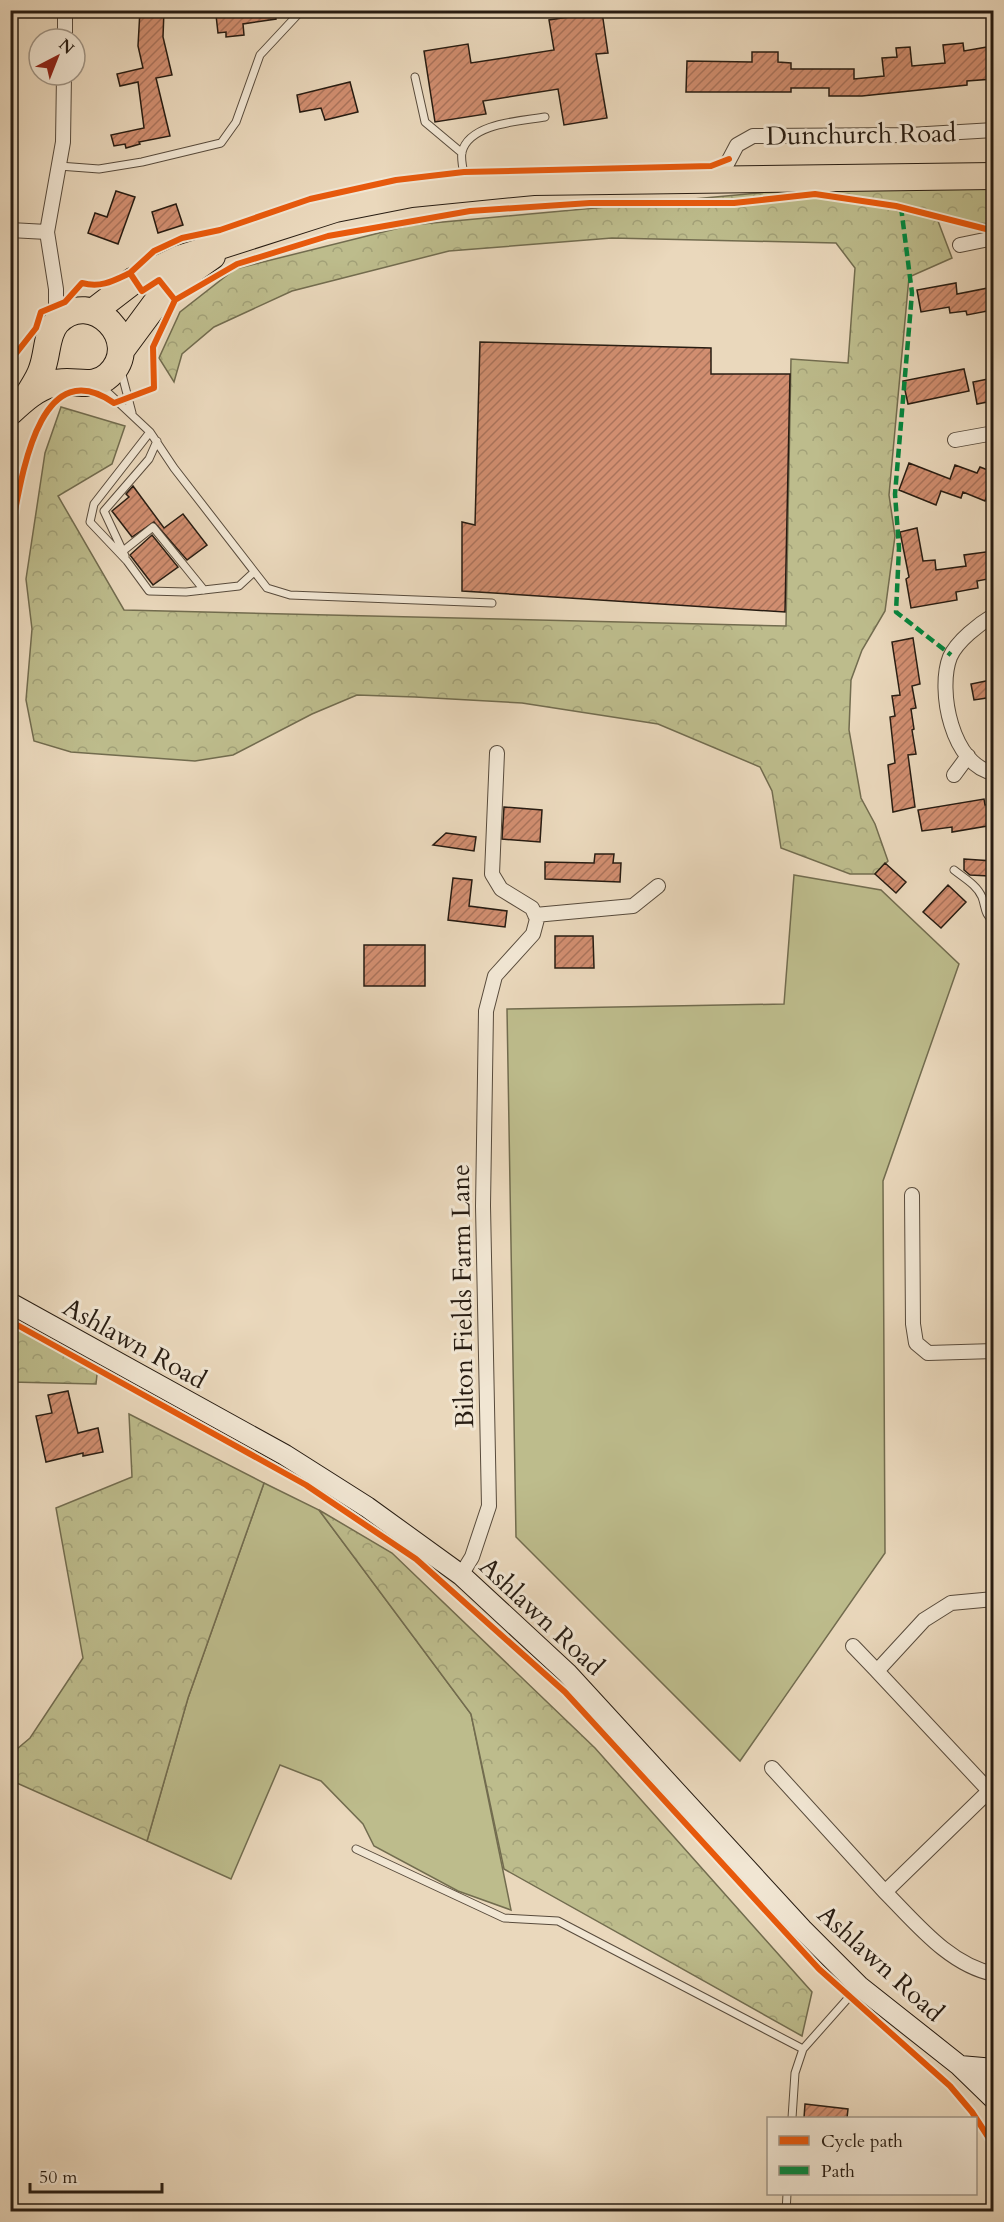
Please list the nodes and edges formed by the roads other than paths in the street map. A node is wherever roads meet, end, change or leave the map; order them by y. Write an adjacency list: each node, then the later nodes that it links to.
1 (65, 10): 3 (street)
2 (302, 10): 9 (lane)
3 (65, 27)
4 (415, 77): 8 (lane)
5 (64, 87): 9 (street)
6 (544, 117): 8 (lane)
7 (993, 130): 11 (street, Dunchurch Road)
8 (462, 153): 12 (lane)
9 (59, 166): 14 (street)
10 (993, 176): 11 (highway, Dunchurch Road)
11 (718, 181): 12 (highway, Dunchurch Road)
12 (467, 188): 16 (highway, Dunchurch Road)
13 (10, 230): 14 (street)
14 (47, 232): 18 (street)
15 (993, 238): 17 (street)
16 (232, 243): 19 (highway, Dunchurch Road); 22 (highway, Dunchurch Road)
17 (960, 245)
18 (56, 289): 19 (street); 20 (street)
19 (86, 311): 20 (highway, Dunchurch Road); 22 (highway)
20 (56, 323): 21 (highway)
21 (47, 353): 23 (highway); 25 (highway)
22 (120, 356): 24 (highway, Dunchurch Road); 26 (lane)
23 (69, 381): 24 (highway); 25 (highway)
24 (97, 382): 26 (lane)
25 (19, 404)
26 (132, 412): 27 (lane)
27 (150, 432): 30 (lane); 32 (lane)
28 (993, 433): 29 (street)
29 (955, 440)
30 (157, 441): 31 (lane); 33 (lane)
31 (123, 551): 32 (lane); 34 (lane)
32 (127, 561): 34 (lane)
33 (253, 573): 34 (lane); 35 (lane)
34 (204, 590)
35 (492, 603)
36 (993, 615): 38 (street)
37 (497, 753): 43 (street)
38 (968, 756): 39 (street); 40 (street)
39 (993, 773)
40 (954, 775)
41 (954, 870): 44 (lane)
42 (658, 886): 43 (street)
43 (536, 915): 48 (street, Bilton Fields Farm Lane)
44 (993, 922)
45 (912, 1195): 47 (street)
46 (10, 1303): 48 (main road, Ashlawn Road)
47 (993, 1351)
48 (461, 1575): 57 (main road, Ashlawn Road)
49 (993, 1599): 51 (street)
50 (853, 1646): 51 (street)
51 (877, 1671): 53 (street)
52 (772, 1767): 55 (street)
53 (991, 1794): 55 (street)
54 (356, 1849): 58 (lane)
55 (885, 1892): 56 (street)
56 (993, 1974)
57 (860, 1986): 58 (lane); 59 (main road, Ashlawn Road)
58 (803, 2049): 62 (lane)
59 (960, 2066): 60 (main road); 61 (main road, Ashlawn Road)
60 (993, 2069)
61 (993, 2099)
62 (792, 2117)
63 (788, 2195): 64 (lane)
64 (786, 2211)

